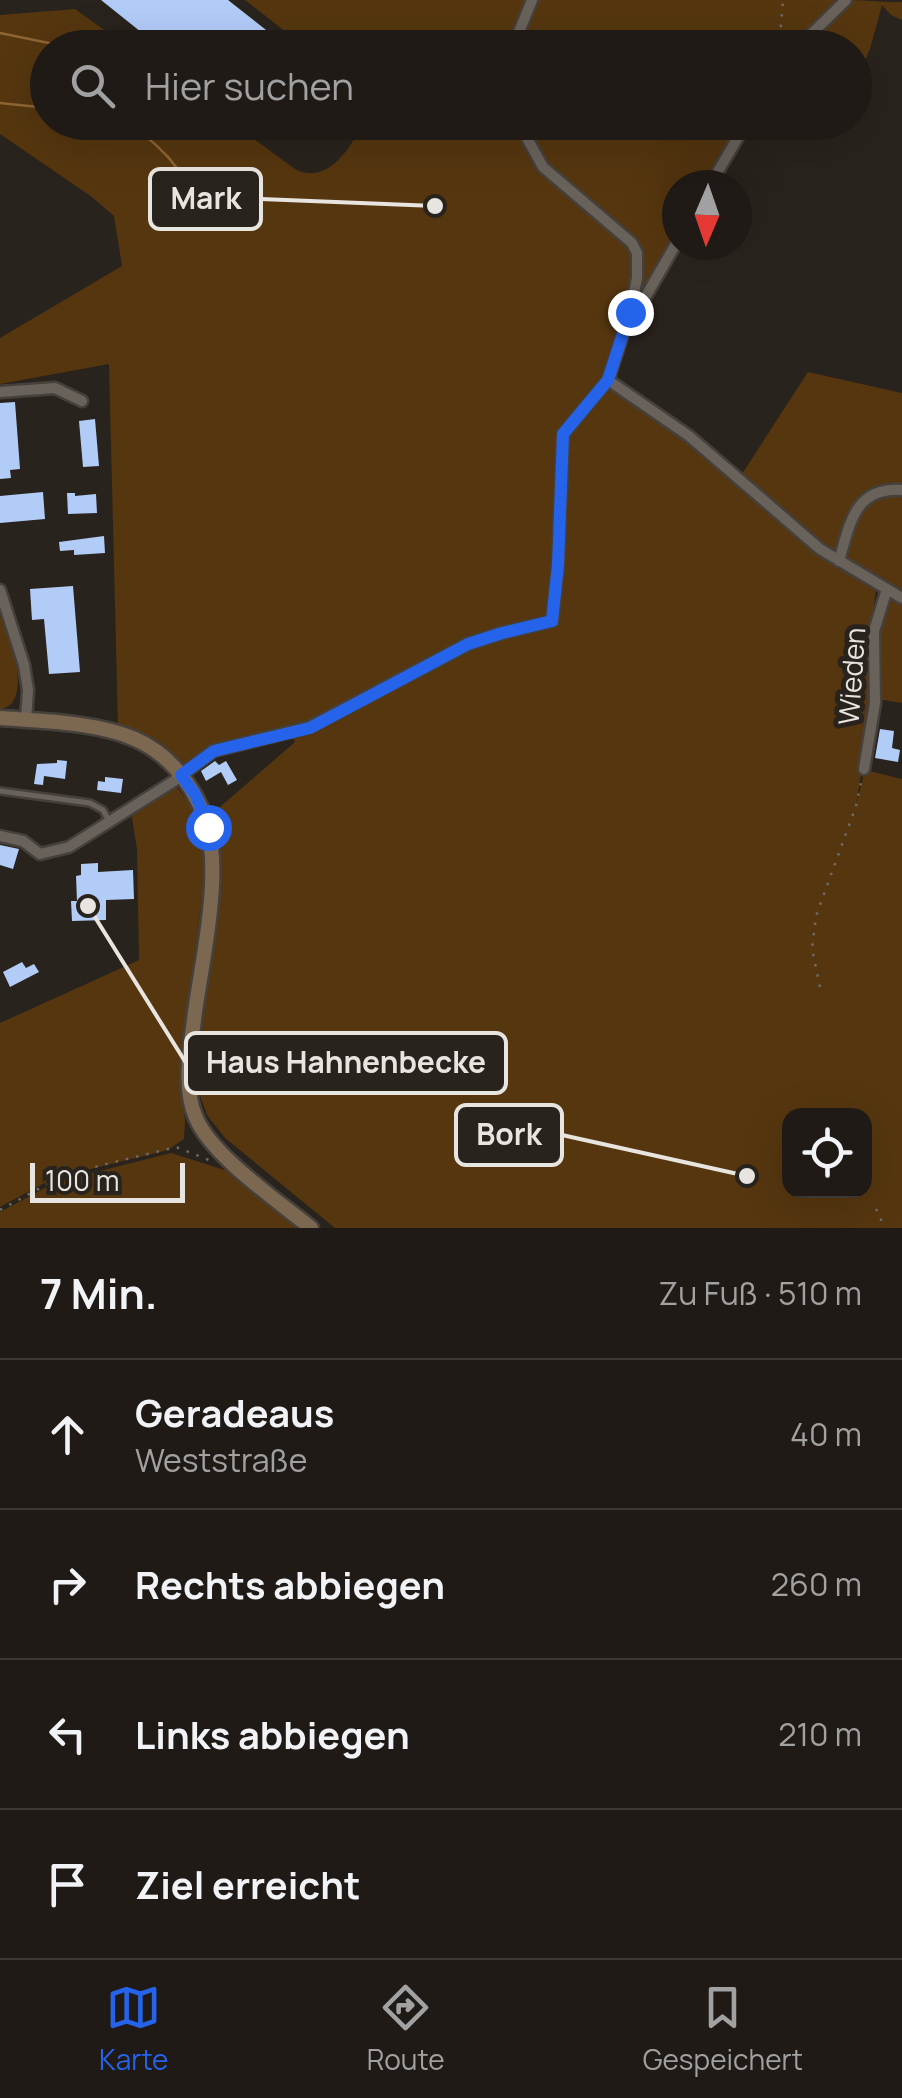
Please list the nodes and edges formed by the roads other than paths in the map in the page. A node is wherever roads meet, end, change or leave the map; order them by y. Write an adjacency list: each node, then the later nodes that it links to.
1 (532, 0): 3 (street)
2 (846, 0): 4 (street)
3 (520, 30)
4 (815, 30)
5 (528, 140): 9 (street)
6 (736, 140): 7 (street)
7 (719, 170)
8 (667, 260): 9 (street)
9 (630, 312): 10 (street)
10 (608, 380): 14 (street); 21 (street)
11 (0, 392): 12 (street)
12 (82, 401)
13 (902, 490): 14 (street)
14 (838, 560): 15 (street)
15 (888, 589): 17 (street); 20 (street, Wieden)
16 (0, 590): 19 (street)
17 (902, 598)
18 (0, 718): 19 (main road)
19 (26, 720): 21 (main road)
20 (864, 769)
21 (181, 775): 23 (street); 25 (main road)
22 (0, 791): 23 (lane)
23 (110, 822): 24 (street)
24 (0, 836)
25 (310, 1228)

